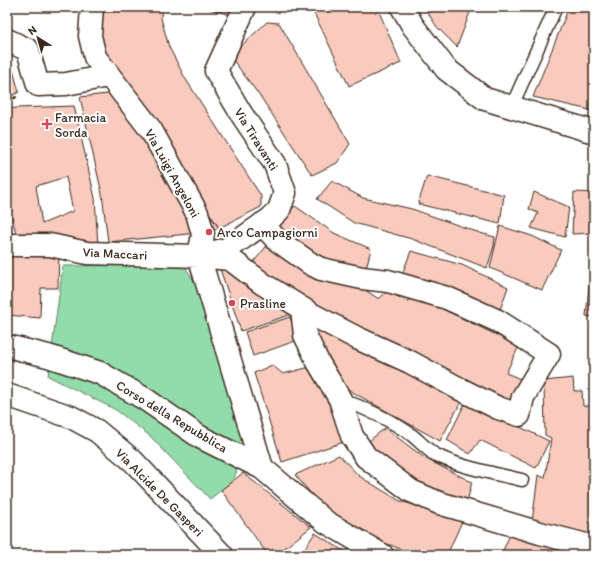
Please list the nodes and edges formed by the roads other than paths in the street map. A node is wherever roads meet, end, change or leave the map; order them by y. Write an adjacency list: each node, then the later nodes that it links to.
1 (92, 7): 6 (street, Via Luigi Angeloni)
2 (244, 7): 9 (street, Via Tiravanti)
3 (402, 7): 7 (street)
4 (556, 7): 7 (lane)
5 (7, 40): 6 (street)
6 (108, 76): 11 (street, Via Luigi Angeloni)
7 (511, 108): 8 (street)
8 (594, 132)
9 (262, 224): 11 (street, Via Tiravanti); 12 (street)
10 (7, 245): 11 (street, Via Maccari)
11 (199, 256): 12 (street); 16 (street, Via Luigi Angeloni)
12 (302, 309): 15 (street)
13 (7, 346): 16 (street, Corso della Repubblica)
14 (7, 394): 19 (street, Via Alcide De Gasperi)
15 (340, 399): 17 (lane); 18 (street)
16 (262, 468): 20 (street, Corso della Repubblica)
17 (522, 480)
18 (594, 547)
19 (222, 555)
20 (382, 555)

